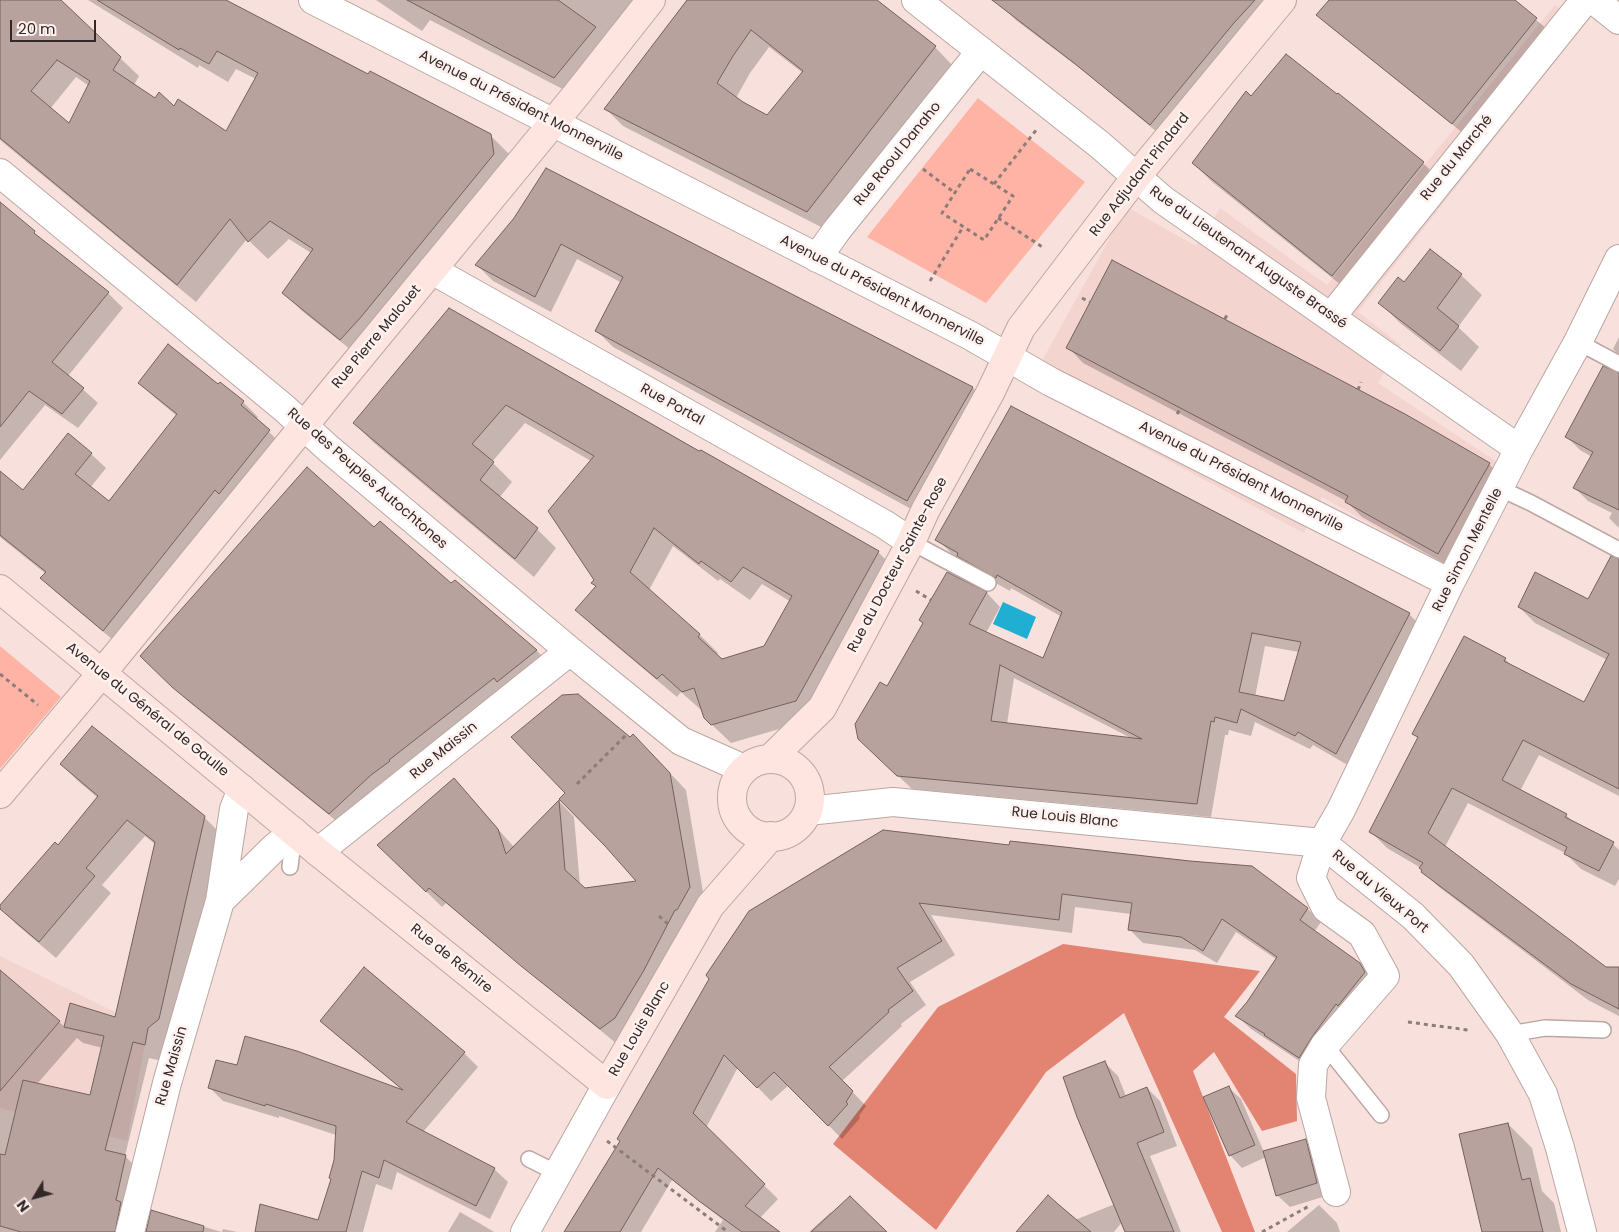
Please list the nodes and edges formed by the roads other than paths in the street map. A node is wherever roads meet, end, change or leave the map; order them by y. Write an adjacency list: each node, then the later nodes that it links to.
1 (313, 0): 9 (street, Avenue du Président Monnerville)
2 (651, 0): 9 (street, Rue Pierre Malouet)
3 (916, 0): 8 (street, Rue du Lieutenant Auguste Brassé)
4 (1282, 0): 11 (street, Rue Adjudant Pindard)
5 (1585, 0): 15 (street, Rue du Marché)
6 (1594, 0): 7 (street)
7 (1619, 20)
8 (981, 51): 11 (street, Rue du Lieutenant Auguste Brassé); 12 (street, Rue Raoul Danaho)
9 (554, 122): 12 (street, Avenue du Président Monnerville); 14 (street, Rue Pierre Malouet)
10 (0, 173): 19 (street, Rue des Peuples Autochtones)
11 (1136, 177): 15 (street, Rue du Lieutenant Auguste Brassé); 17 (street, Rue Adjudant Pindard)
12 (817, 258): 17 (street, Avenue du Président Monnerville)
13 (1619, 259): 16 (street, Rue Simon Mentelle)
14 (432, 270): 19 (street, Rue Pierre Malouet); 22 (street, Rue Portal)
15 (1330, 317): 20 (street, Rue du Lieutenant Auguste Brassé)
16 (1578, 342): 18 (lane); 20 (street, Rue Simon Mentelle)
17 (1008, 357): 22 (street, Rue du Docteur Sainte-Rose); 25 (street, Avenue du Président Monnerville)
18 (1619, 364)
19 (304, 426): 27 (street, Rue des Peuples Autochtones); 28 (street, Rue Pierre Malouet)
20 (1519, 449): 21 (street, Rue Simon Mentelle)
21 (1499, 488): 23 (lane); 25 (street, Rue Simon Mentelle)
22 (911, 542): 24 (lane); 29 (street, Rue du Docteur Sainte-Rose)
23 (1619, 550)
24 (988, 583)
25 (1450, 583): 36 (street, Rue Simon Mentelle)
26 (0, 589): 28 (street, Avenue du Général de Gaulle)
27 (570, 651): 30 (street, Rue des Peuples Autochtones); 37 (street, Rue Maissin)
28 (102, 673): 31 (street, Avenue du Général de Gaulle); 32 (street, Rue Pierre Malouet)
29 (770, 759): 30 (street); 33 (street)
30 (744, 769): 35 (street)
31 (242, 789): 34 (street, Avenue du Général de Gaulle); 39 (street, Rue Maissin)
32 (0, 794)
33 (808, 811): 35 (street); 36 (street, Rue Louis Blanc)
34 (294, 832): 37 (street, Rue de Rémire); 38 (lane); 39 (street, Rue Maissin)
35 (771, 836): 43 (street, Rue Louis Blanc)
36 (1322, 843): 41 (street, Rue du Vieux Port); 42 (street, Rue Simon Mentelle)
37 (318, 852): 43 (street, Rue de Rémire)
38 (290, 868)
39 (220, 901): 48 (street, Rue Maissin)
40 (1602, 1030): 41 (lane)
41 (1510, 1034): 50 (street, Rue du Vieux Port)
42 (1325, 1045): 44 (lane); 47 (street)
43 (607, 1085): 46 (street, Rue Louis Blanc)
44 (1381, 1115)
45 (529, 1159): 46 (lane)
46 (557, 1173): 49 (street, Rue Louis Blanc)
47 (1336, 1192)
48 (130, 1232)
49 (525, 1232)
50 (1582, 1232)

